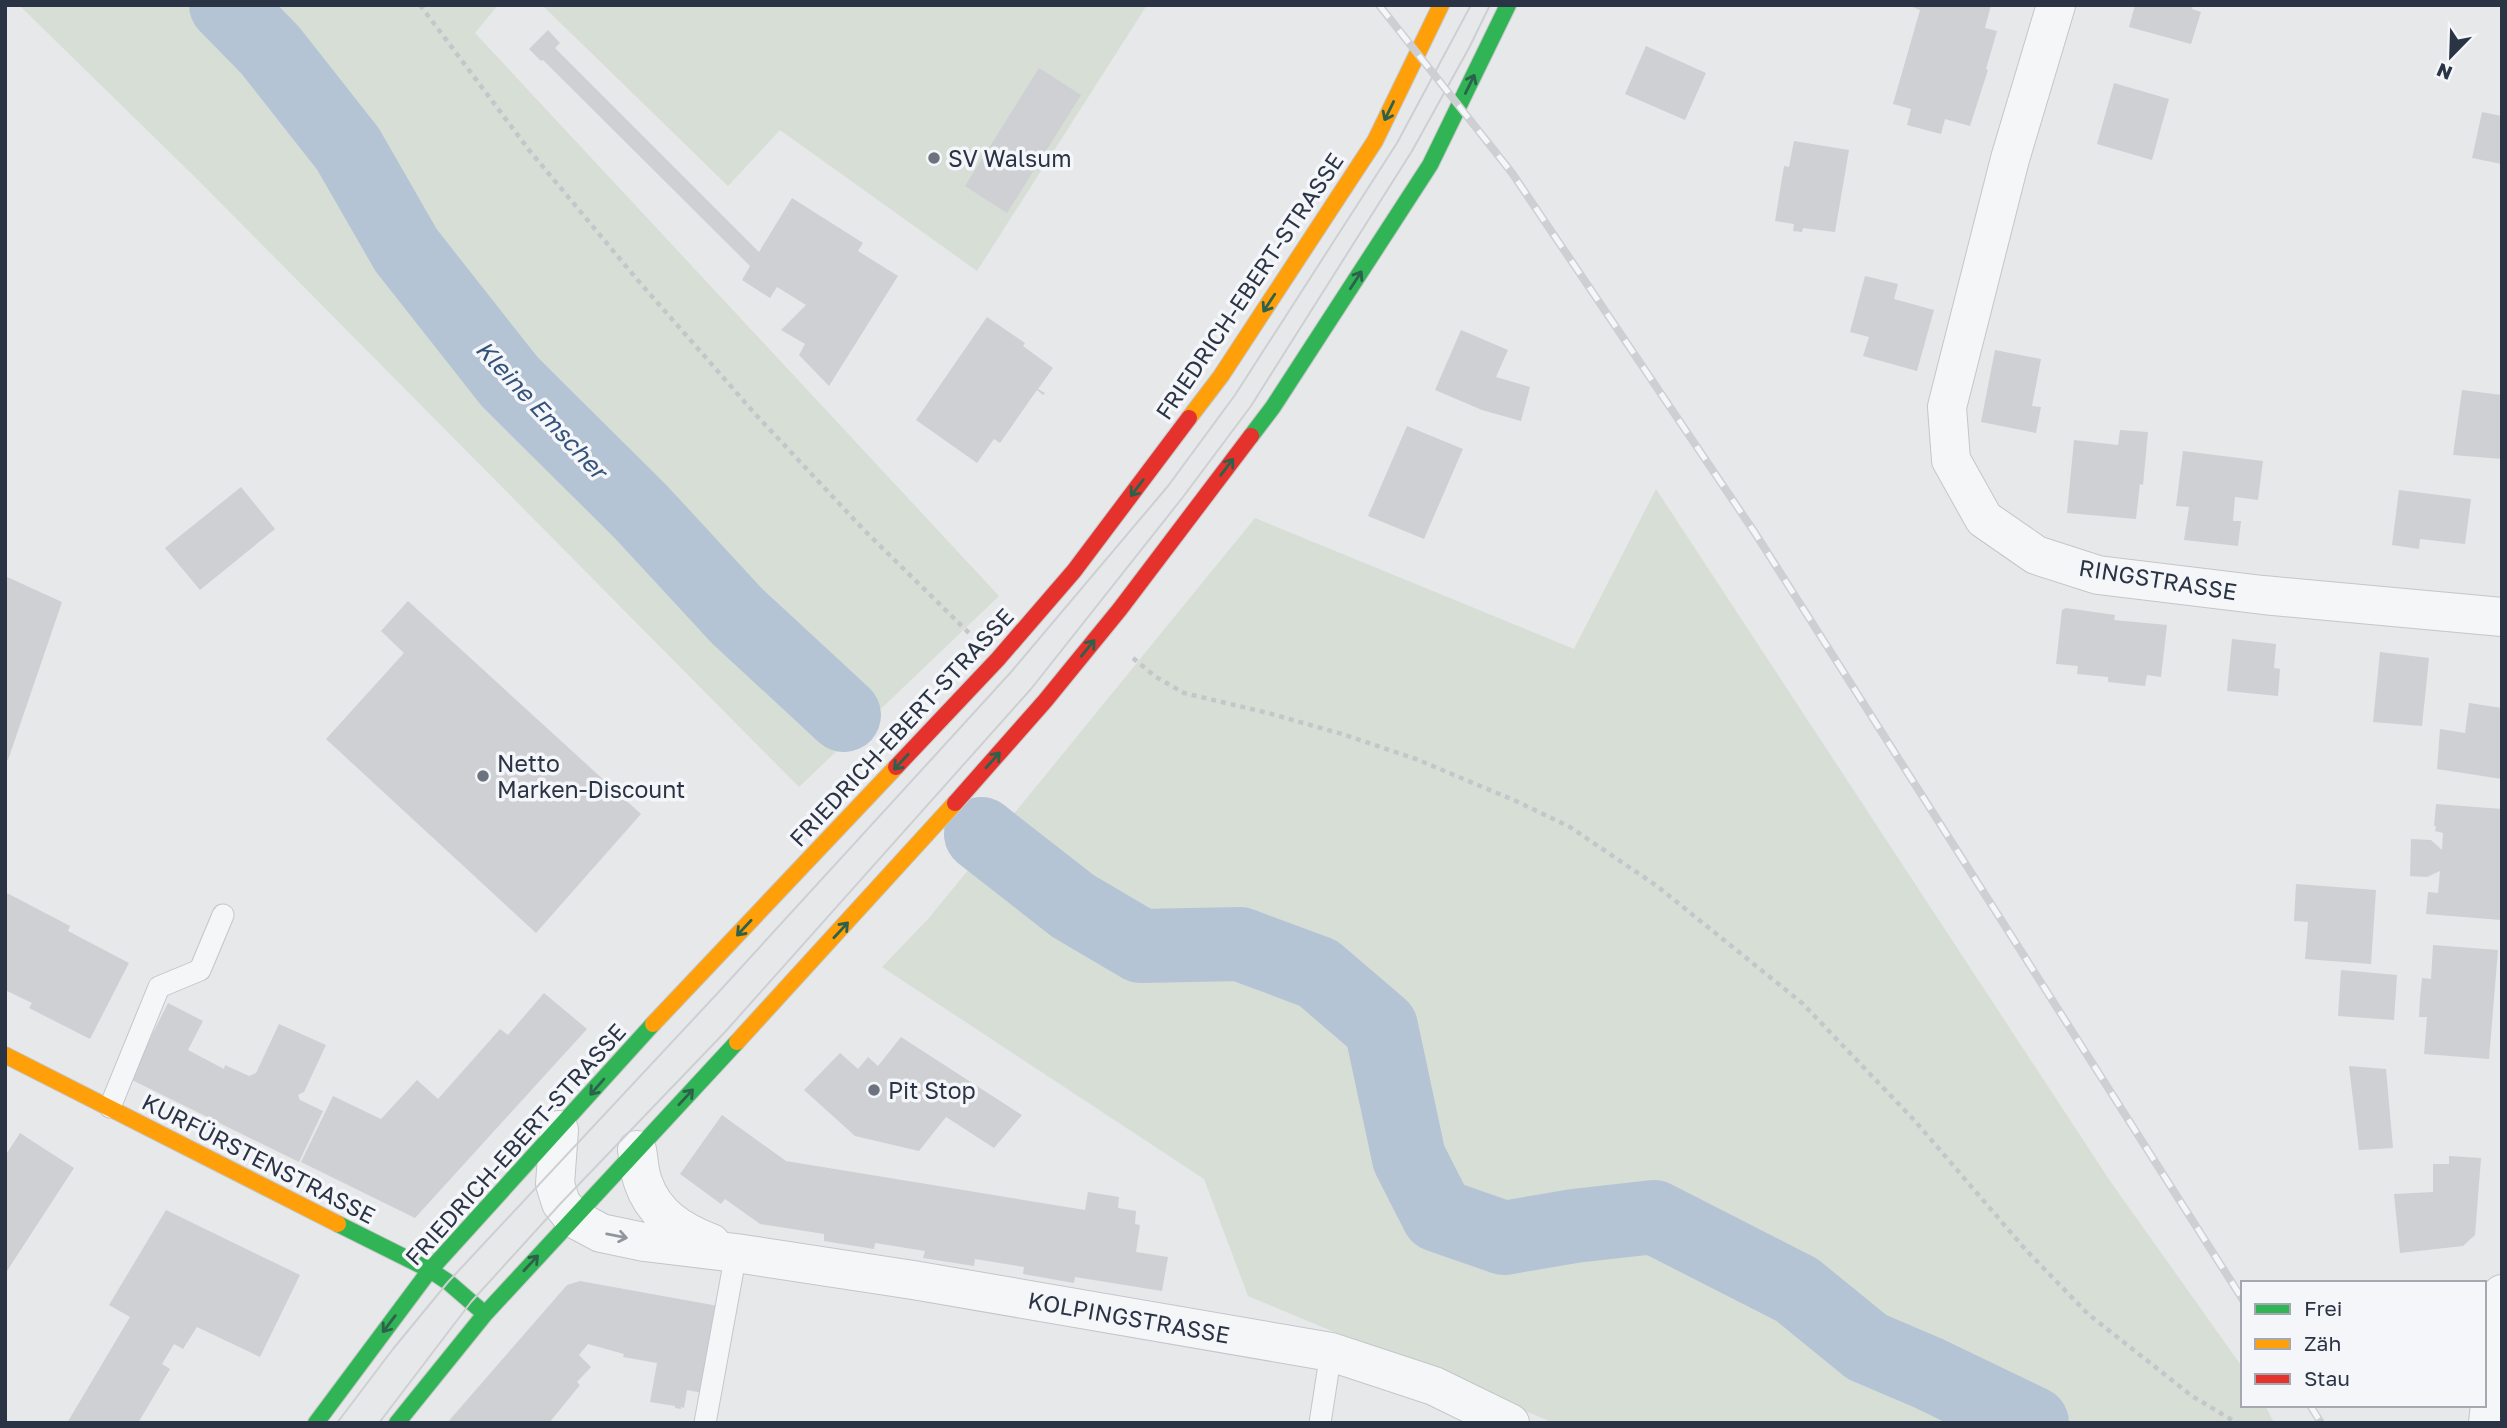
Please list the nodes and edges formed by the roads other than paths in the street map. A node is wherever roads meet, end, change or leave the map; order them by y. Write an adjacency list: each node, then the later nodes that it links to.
1 (1441, 5): 8 (main road, FRIEDRICH-EBERT-STRASSE, one-way to 8)
2 (1508, 5): 9 (main road, one-way to 2)
3 (2056, 5): 4 (street, RINGSTRASSE)
4 (2502, 617)
5 (223, 915): 7 (lane)
6 (6, 1057): 7 (main road, KURFÜRSTENSTRASSE)
7 (110, 1107): 12 (main road, KURFÜRSTENSTRASSE)
8 (559, 1130): 10 (street); 12 (main road, FRIEDRICH-EBERT-STRASSE)
9 (637, 1150): 10 (main road); 11 (street, KOLPINGSTRASSE)
10 (573, 1218): 11 (street, KOLPINGSTRASSE, one-way to 11); 14 (main road, one-way to 10)
11 (736, 1253): 15 (street, KOLPINGSTRASSE); 18 (lane)
12 (430, 1270): 14 (main road, KURFÜRSTENSTRASSE); 16 (main road, FRIEDRICH-EBERT-STRASSE, one-way to 16)
13 (2502, 1294): 21 (street)
14 (485, 1314): 17 (main road)
15 (1331, 1352): 19 (lane); 20 (street, KOLPINGSTRASSE)
16 (316, 1423)
17 (397, 1423)
18 (705, 1423)
19 (1320, 1423)
20 (1510, 1423)
21 (2488, 1423)

